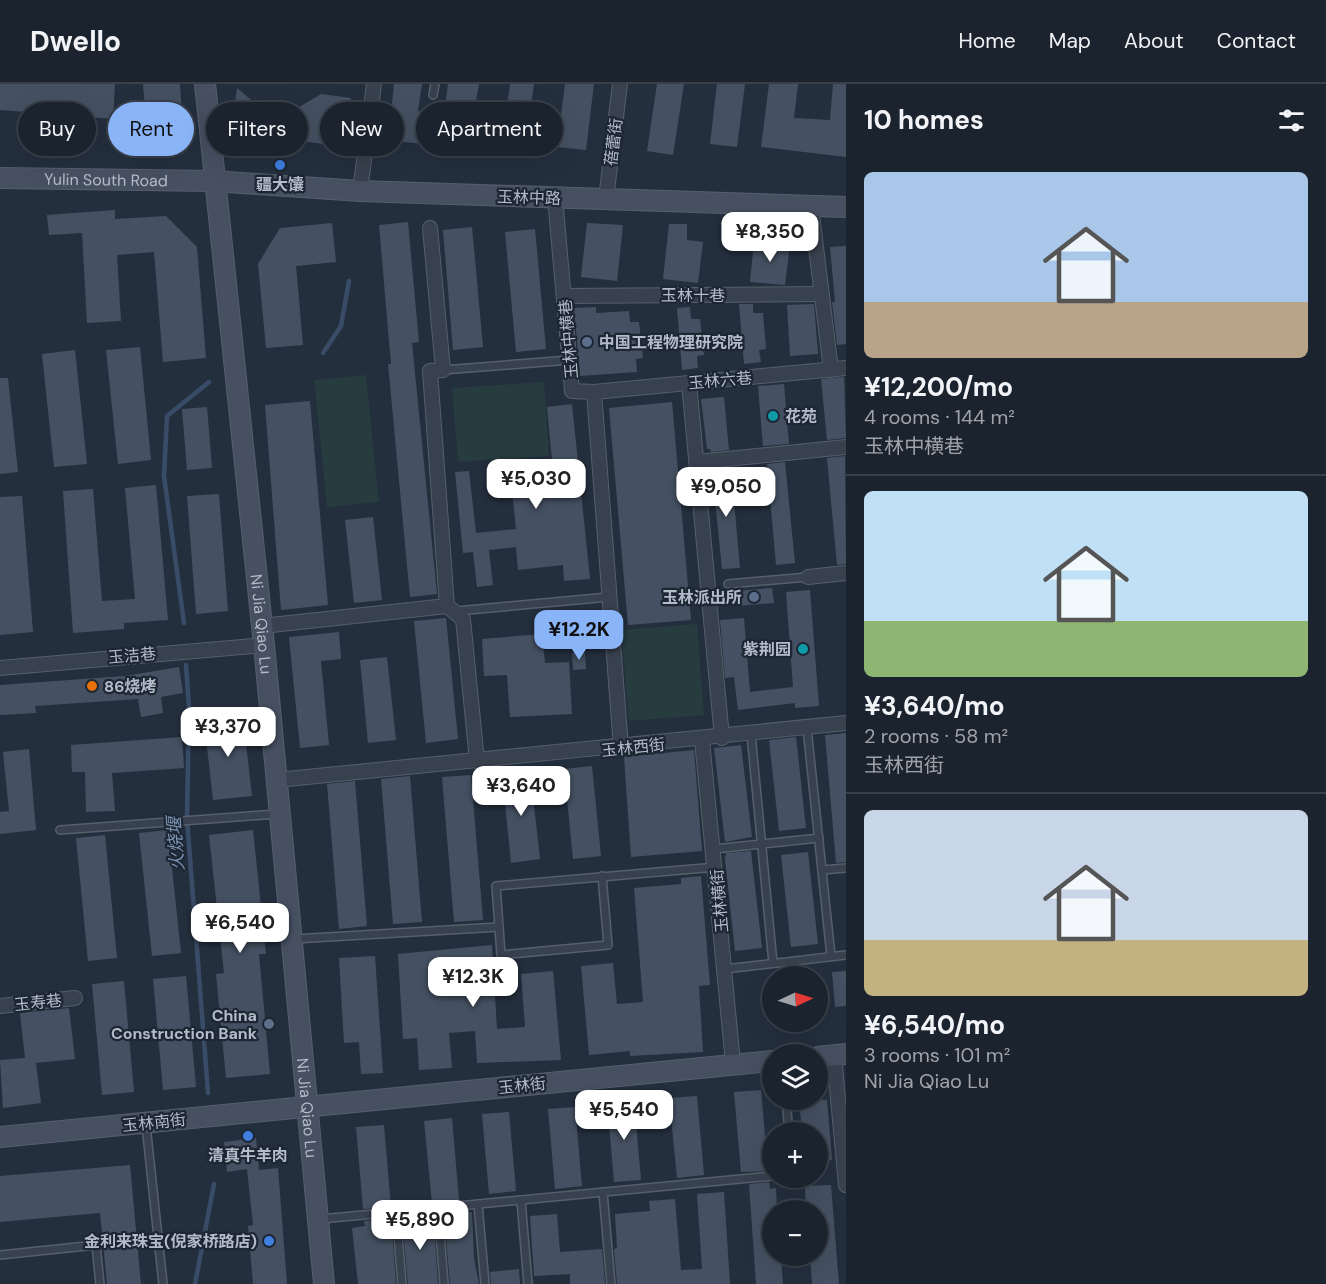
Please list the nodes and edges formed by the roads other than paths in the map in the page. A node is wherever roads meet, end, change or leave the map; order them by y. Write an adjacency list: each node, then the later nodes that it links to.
1 (205, 84): 7 (main road, Ni Jia Qiao Lu)
2 (374, 84): 8 (street)
3 (435, 84): 5 (lane)
4 (620, 84): 10 (street, 蓓蕾街)
5 (433, 95)
6 (0, 178): 7 (main road, Yulin South Road)
7 (213, 181): 8 (main road, 玉林中路); 29 (main road, Ni Jia Qiao Lu)
8 (360, 191): 9 (main road, 玉林中路)
9 (555, 197): 10 (main road, 玉林中路); 15 (street, 玉林中横巷)
10 (606, 199): 11 (main road, 玉林中路)
11 (811, 206): 12 (main road, 玉林中路); 14 (street)
12 (846, 207)
13 (430, 228): 18 (street)
14 (822, 294): 15 (street, 玉林十巷); 19 (street)
15 (564, 296): 16 (street, 玉林中横巷)
16 (570, 360): 18 (lane); 21 (street, 玉林中横巷)
17 (846, 368): 19 (street, 玉林六巷)
18 (443, 370): 28 (street)
19 (831, 370): 20 (street, 玉林六巷)
20 (689, 383): 21 (street, 玉林六巷); 23 (street)
21 (594, 392): 27 (street, 玉林中横巷)
22 (846, 447): 23 (street)
23 (697, 462): 34 (street)
24 (846, 573): 25 (street)
25 (808, 577): 26 (lane)
26 (728, 584)
27 (609, 597): 28 (lane); 36 (street, 玉林中横巷)
28 (451, 609): 29 (street, 玉洁巷); 37 (street)
29 (263, 635): 30 (street, 玉洁巷); 38 (main road, Ni Jia Qiao Lu)
30 (0, 668)
31 (846, 723): 32 (street, 玉林西街)
32 (807, 728): 33 (street, 玉林西街); 41 (lane)
33 (750, 734): 34 (street, 玉林西街); 42 (lane)
34 (722, 738): 35 (street, 玉林西街)
35 (702, 740): 36 (street, 玉林西街); 43 (street, 玉林横街)
36 (621, 748): 37 (street, 玉林西街)
37 (477, 761): 38 (street, 玉林西街)
38 (277, 780): 39 (main road, Ni Jia Qiao Lu)
39 (280, 814): 40 (lane); 49 (main road, Ni Jia Qiao Lu)
40 (60, 830)
41 (819, 838): 42 (lane); 46 (lane)
42 (761, 844): 43 (lane); 52 (lane)
43 (714, 849): 44 (street, 玉林横街)
44 (716, 867): 47 (lane); 53 (street, 玉林横街)
45 (846, 868): 46 (lane)
46 (822, 870): 51 (lane)
47 (602, 876): 48 (lane); 48 (lane)
48 (499, 927): 49 (lane)
49 (292, 939): 59 (main road, Ni Jia Qiao Lu)
50 (846, 955): 51 (lane)
51 (831, 956): 52 (lane)
52 (773, 963): 53 (lane)
53 (725, 969): 58 (street, 玉林横街)
54 (75, 998): 55 (street, 玉寿巷)
55 (0, 1006)
56 (832, 1056): 63 (street)
57 (762, 1062): 58 (main road, 玉林街)
58 (733, 1063): 59 (main road, 玉林街)
59 (308, 1107): 60 (main road, 玉林南街); 69 (main road, Ni Jia Qiao Lu)
60 (146, 1123): 61 (main road, 玉林南街); 72 (lane)
61 (0, 1137)
62 (762, 1177): 64 (lane)
63 (846, 1185)
64 (603, 1192): 65 (lane); 78 (lane)
65 (521, 1200): 66 (lane); 77 (lane)
66 (478, 1204): 67 (lane); 76 (lane)
67 (438, 1208): 68 (lane); 75 (lane)
68 (396, 1212): 69 (lane); 74 (lane)
69 (318, 1219): 73 (main road, Ni Jia Qiao Lu)
70 (0, 1256): 71 (lane)
71 (100, 1284)
72 (163, 1284)
73 (324, 1284)
74 (402, 1284)
75 (444, 1284)
76 (485, 1284)
77 (528, 1284)
78 (611, 1284)

